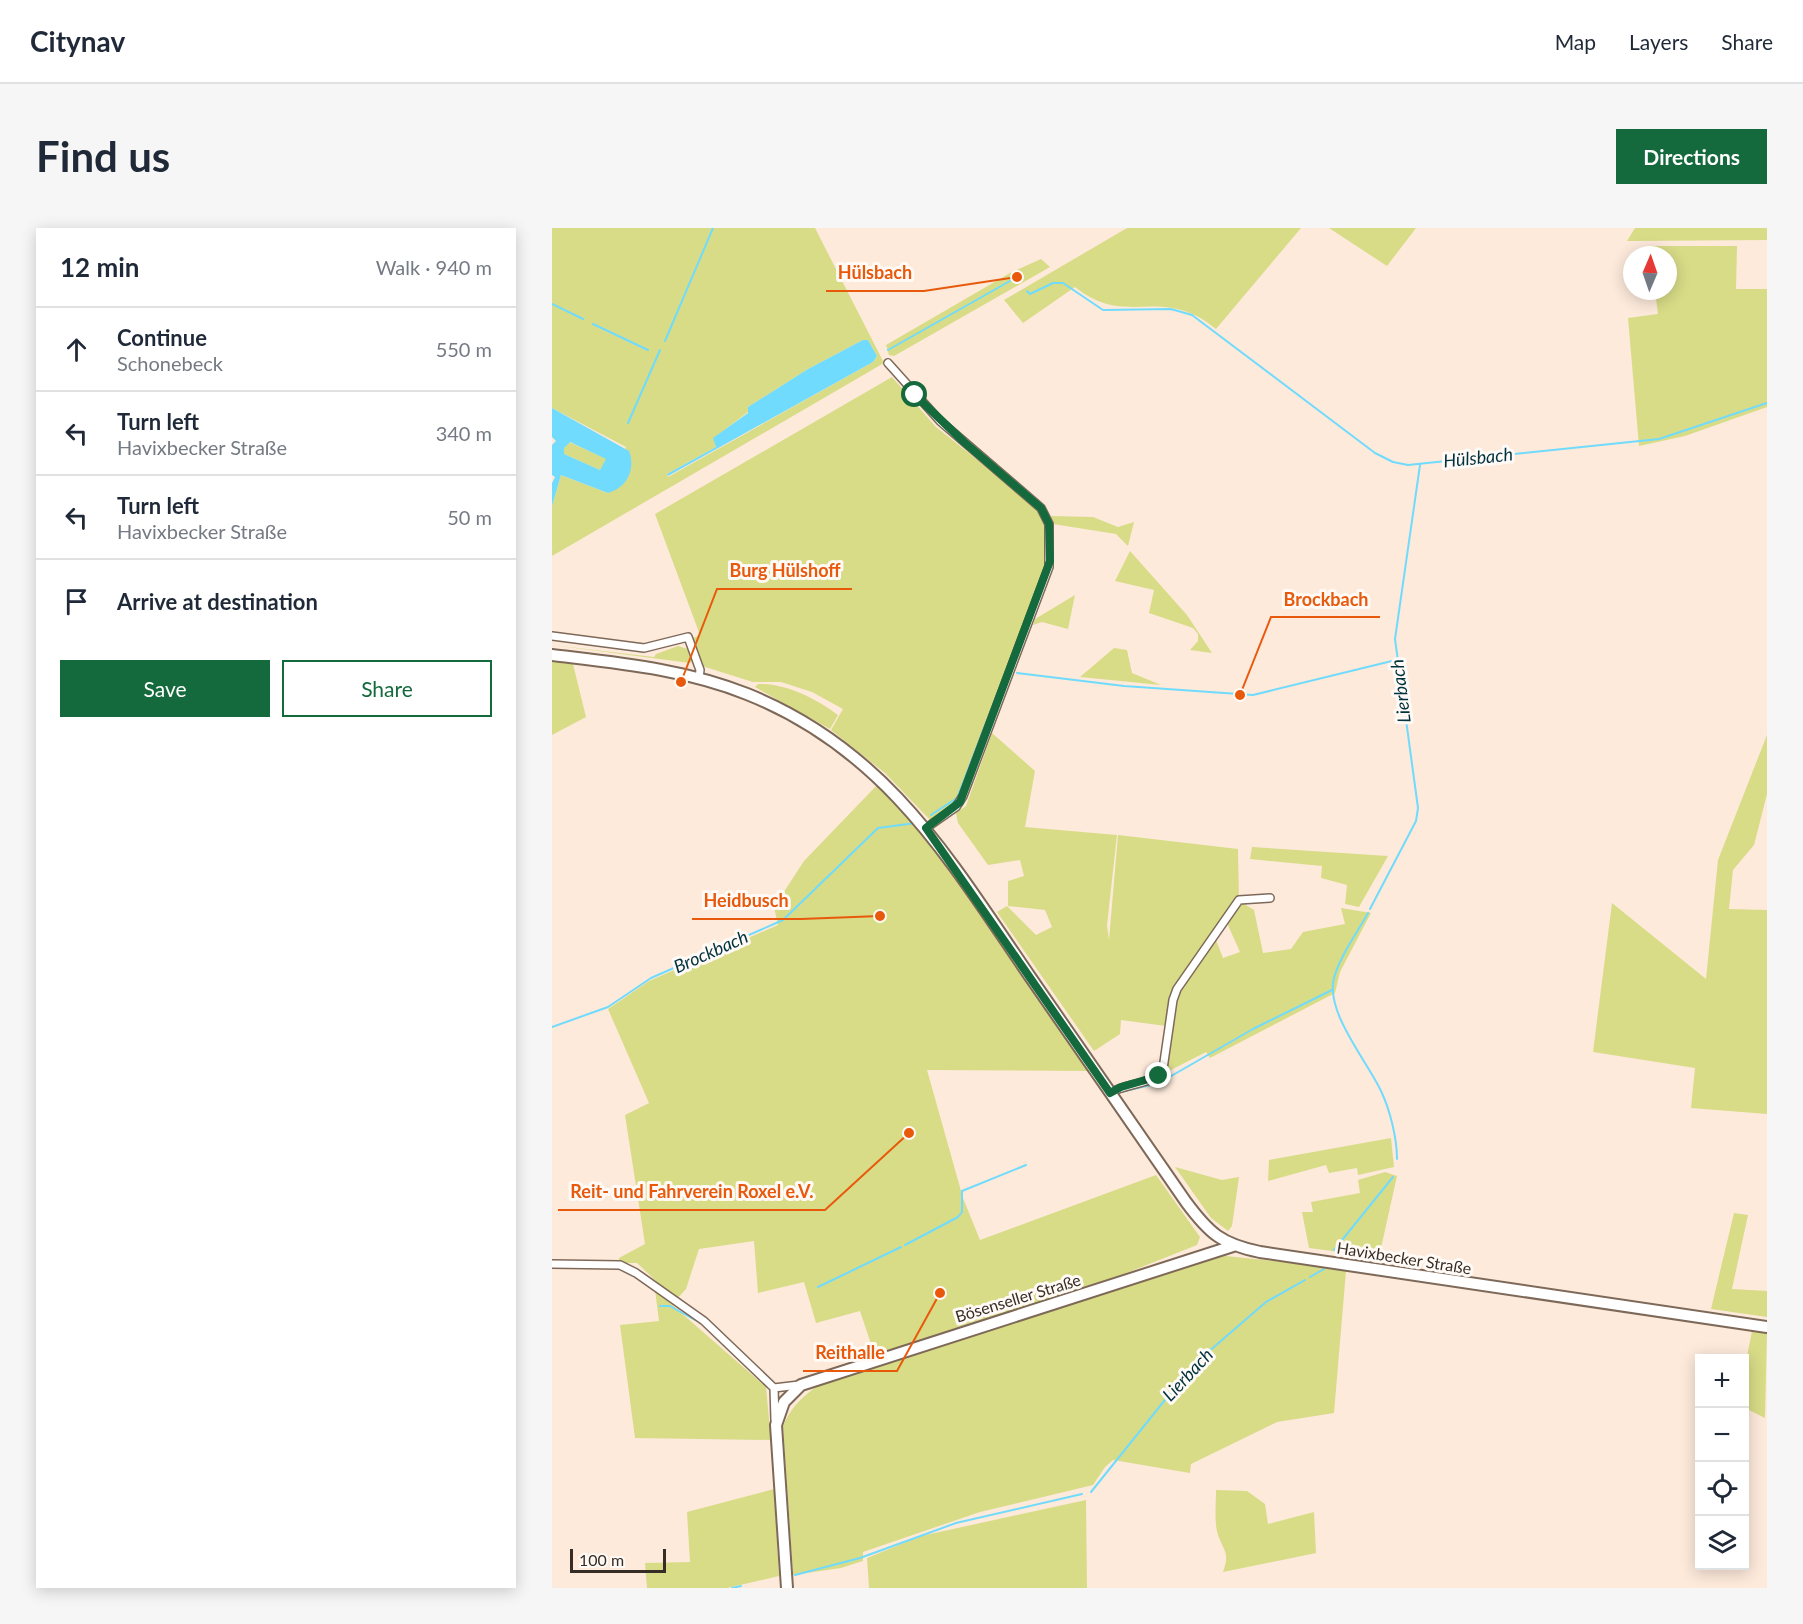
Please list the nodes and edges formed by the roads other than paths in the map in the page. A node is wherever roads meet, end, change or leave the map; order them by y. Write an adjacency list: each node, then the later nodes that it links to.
1 (888, 363): 5 (street)
2 (552, 636): 4 (street)
3 (552, 655): 4 (main road, Havixbecker Straße)
4 (699, 678): 5 (main road, Havixbecker Straße)
5 (926, 828): 7 (main road, Havixbecker Straße)
6 (1270, 898): 7 (street)
7 (1110, 1093): 8 (main road, Havixbecker Straße)
8 (1212, 1233): 9 (main road, Havixbecker Straße); 10 (main road)
9 (1233, 1246): 10 (main road, Bösenseller Straße); 12 (main road, Havixbecker Straße)
10 (1207, 1254): 13 (main road, Bösenseller Straße)
11 (552, 1264): 14 (street)
12 (1767, 1327)
13 (801, 1385): 14 (street); 15 (main road)
14 (774, 1388): 15 (street)
15 (776, 1425): 16 (main road)
16 (787, 1588)

